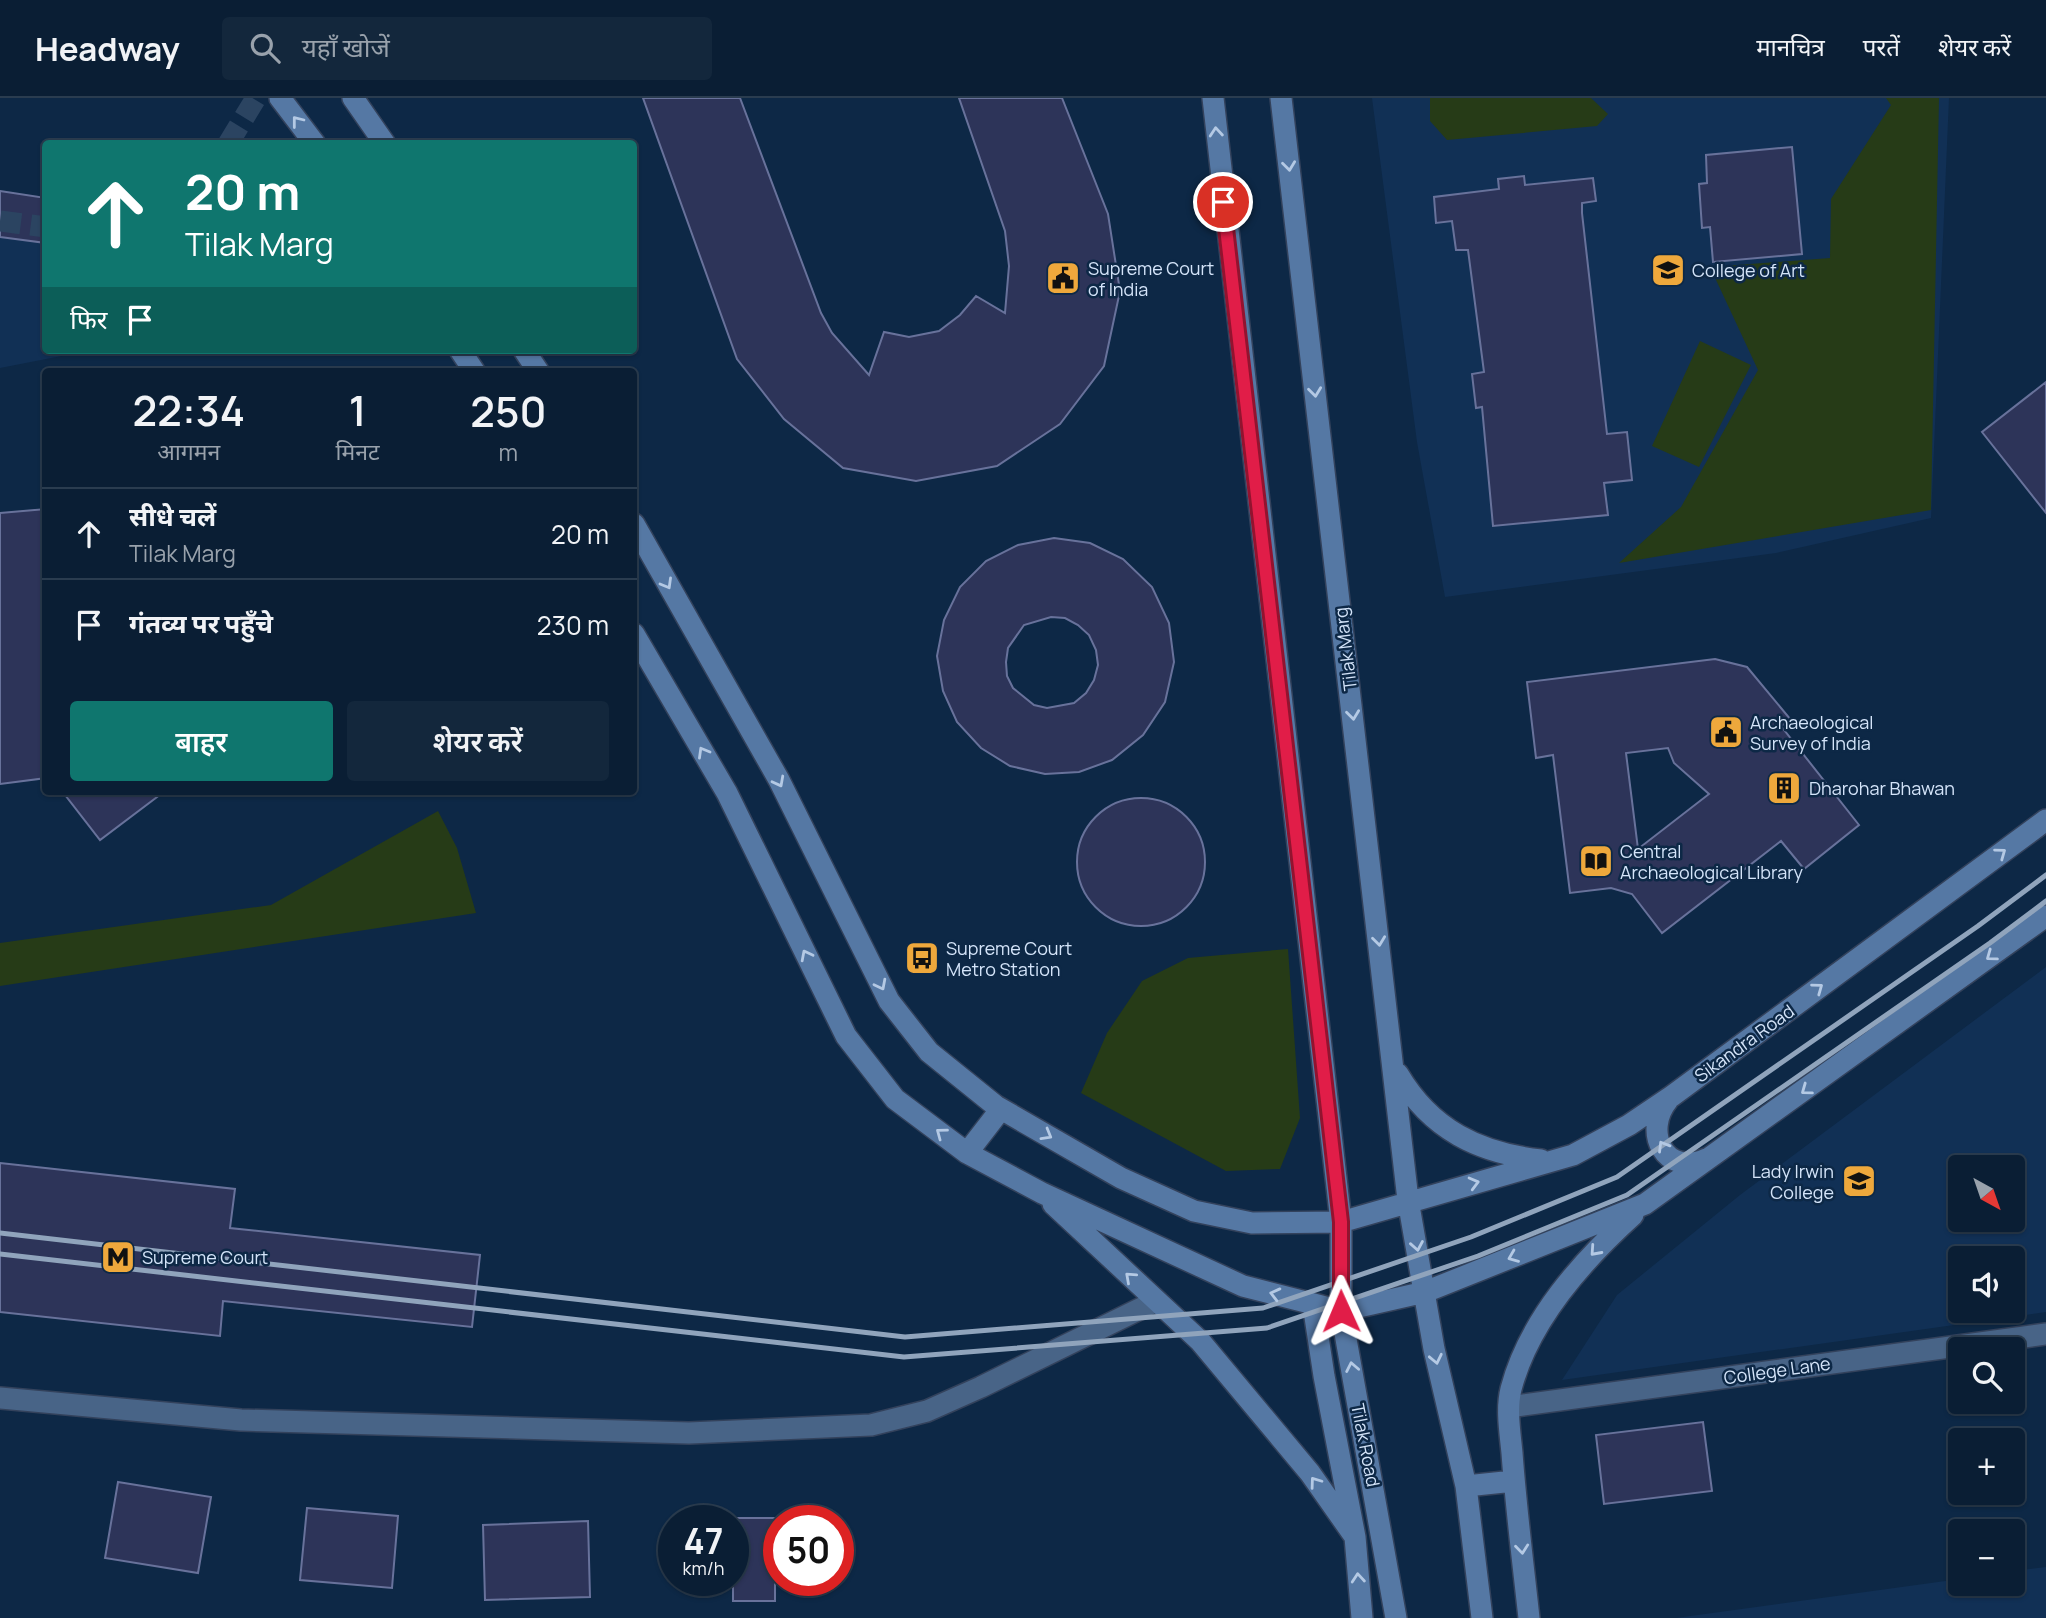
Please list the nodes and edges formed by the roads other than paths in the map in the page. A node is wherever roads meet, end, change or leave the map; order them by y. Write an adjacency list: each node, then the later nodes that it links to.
1 (280, 98): 5 (main road, one-way to 1)
2 (353, 98): 6 (main road)
3 (1213, 98): 20 (main road, one-way to 3)
4 (1282, 98): 11 (main road, Tilak Marg, one-way to 11)
5 (312, 140)
6 (382, 140)
7 (637, 529): 13 (main road, Sikandra Road, one-way to 13)
8 (637, 639): 14 (main road, one-way to 8)
9 (2046, 820): 12 (main road, Sikandra Road, one-way to 9)
10 (2046, 916): 15 (main road, one-way to 15)
11 (1395, 1069): 16 (main road); 18 (main road, Tilak Marg)
12 (1672, 1096): 15 (main road, one-way to 12); 16 (main road, Sikandra Road)
13 (1001, 1109): 14 (main road); 20 (main road, Sikandra Road, one-way to 20)
14 (967, 1153): 17 (main road)
15 (1711, 1157): 19 (main road)
16 (1554, 1161): 18 (main road, Sikandra Road, one-way to 16)
17 (1042, 1193): 22 (main road, one-way to 17); 23 (main road, one-way to 17)
18 (1408, 1200): 20 (main road, Sikandra Road); 21 (main road, Tilak Marg, one-way to 21)
19 (1645, 1204): 21 (main road, one-way to 21); 27 (main road, one-way to 27)
20 (1341, 1222): 24 (main road, Tilak Road)
21 (1425, 1292): 24 (main road); 29 (main road, one-way to 29)
22 (1156, 1301): 26 (street); 30 (main road, one-way to 22)
23 (1313, 1304): 24 (main road); 30 (main road)
24 (1341, 1311): 32 (main road, Tilak Road, one-way to 24)
25 (2046, 1334): 27 (street, College Lane)
26 (0, 1398)
27 (1509, 1407): 28 (main road)
28 (1514, 1481): 29 (main road); 34 (main road, one-way to 34)
29 (1466, 1486): 33 (main road)
30 (1355, 1537): 31 (main road, one-way to 30)
31 (1362, 1618)
32 (1396, 1618)
33 (1482, 1618)
34 (1530, 1618)

